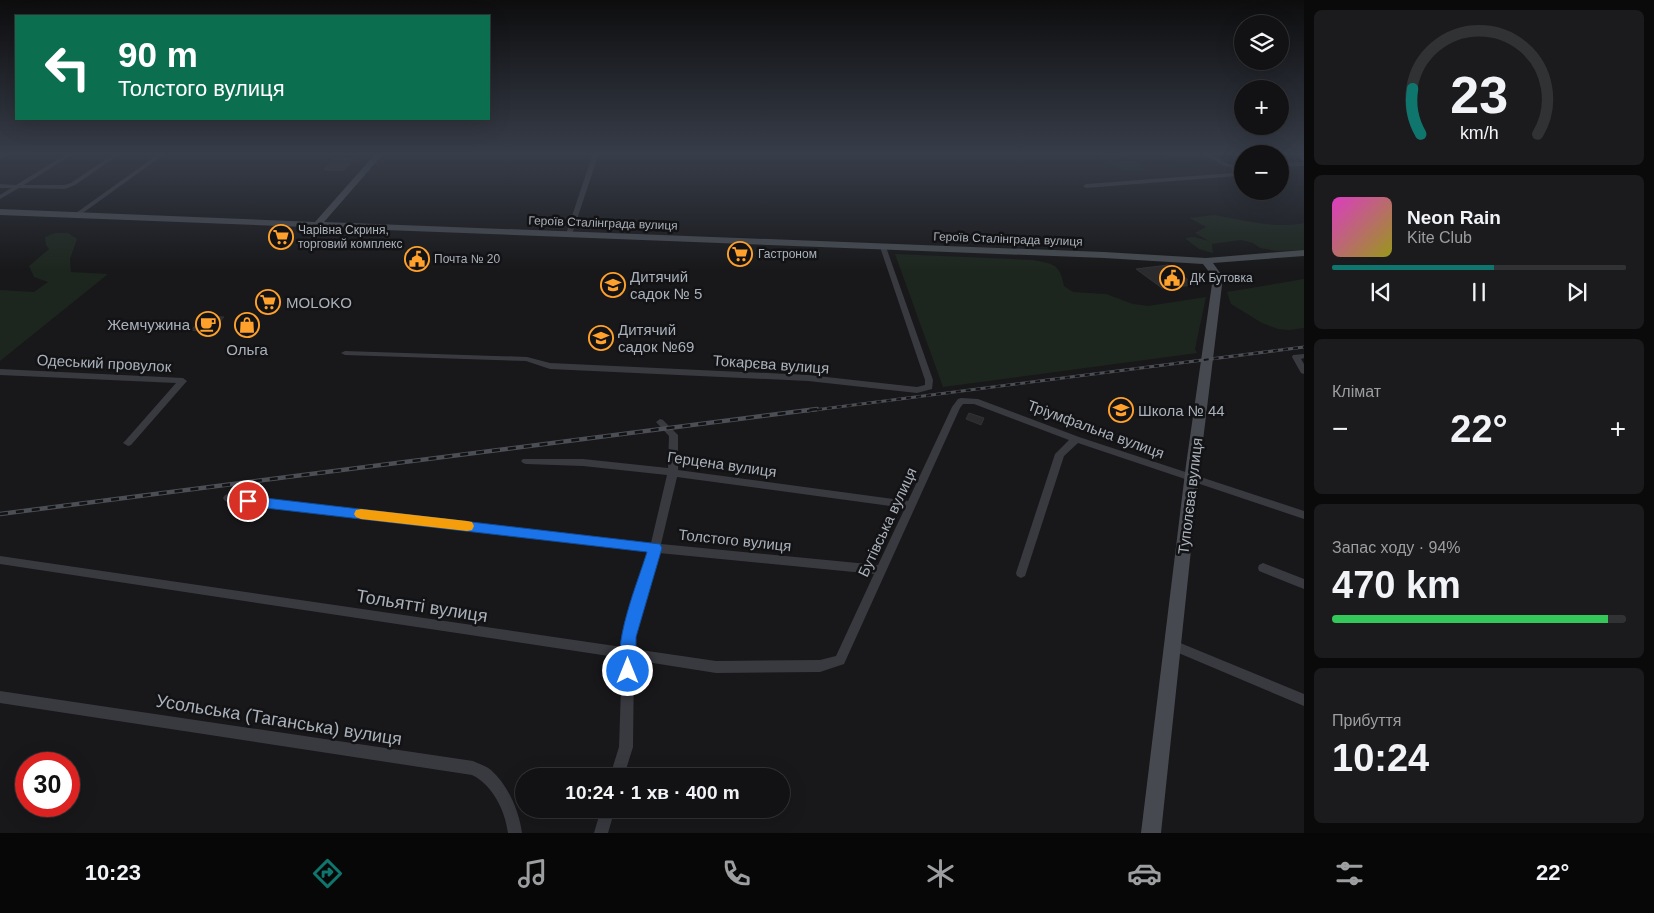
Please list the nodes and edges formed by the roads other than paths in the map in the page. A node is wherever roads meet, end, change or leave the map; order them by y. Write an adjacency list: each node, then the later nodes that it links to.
1 (109, 192): 5 (street)
2 (346, 192): 6 (main road)
3 (583, 192): 7 (street)
4 (1, 212): 5 (main road, Героїв Сталінграда вулиця)
5 (78, 214): 6 (main road, Героїв Сталінграда вулиця)
6 (317, 225): 7 (main road, Героїв Сталінграда вулиця)
7 (569, 234): 8 (main road, Героїв Сталінграда вулиця)
8 (883, 247): 10 (main road, Героїв Сталінграда вулиця); 11 (street, Токарєва вулиця)
9 (1304, 253): 10 (main road)
10 (1206, 261): 21 (main road, Туполєва вулиця)
11 (345, 353)
12 (1300, 356): 13 (street)
13 (1304, 371)
14 (0, 372): 18 (street, Одеський провулок)
15 (964, 400): 17 (street, Тріумфальна вулиця); 23 (street, Бутівська вулиця)
16 (660, 422): 20 (street)
17 (1076, 439): 21 (street, Тріумфальна вулиця); 29 (street)
18 (128, 443)
19 (526, 461): 20 (street, Герцена вулиця)
20 (673, 472): 23 (street, Герцена вулиця); 25 (street)
21 (1192, 478): 24 (street, Тріумфальна вулиця); 31 (main road, Туполєва вулиця)
22 (228, 498): 25 (street, Толстого вулиця)
23 (912, 505): 28 (street, Бутівська вулиця)
24 (1304, 515)
25 (656, 548): 28 (street, Толстого вулиця); 32 (street)
26 (0, 560): 32 (street, Тольятті вулиця)
27 (1263, 568): 30 (street)
28 (882, 570): 33 (street, Бутівська вулиця)
29 (1021, 573)
30 (1304, 584)
31 (1173, 645): 35 (street); 40 (main road, Туполєва вулиця)
32 (629, 654): 33 (street, Тольятті вулиця); 36 (street)
33 (840, 660)
34 (0, 697): 38 (street, Усольська (Таганська) вулиця)
35 (1304, 700)
36 (620, 768)
37 (606, 818): 39 (street)
38 (515, 833)
39 (602, 833)
40 (1151, 833)

